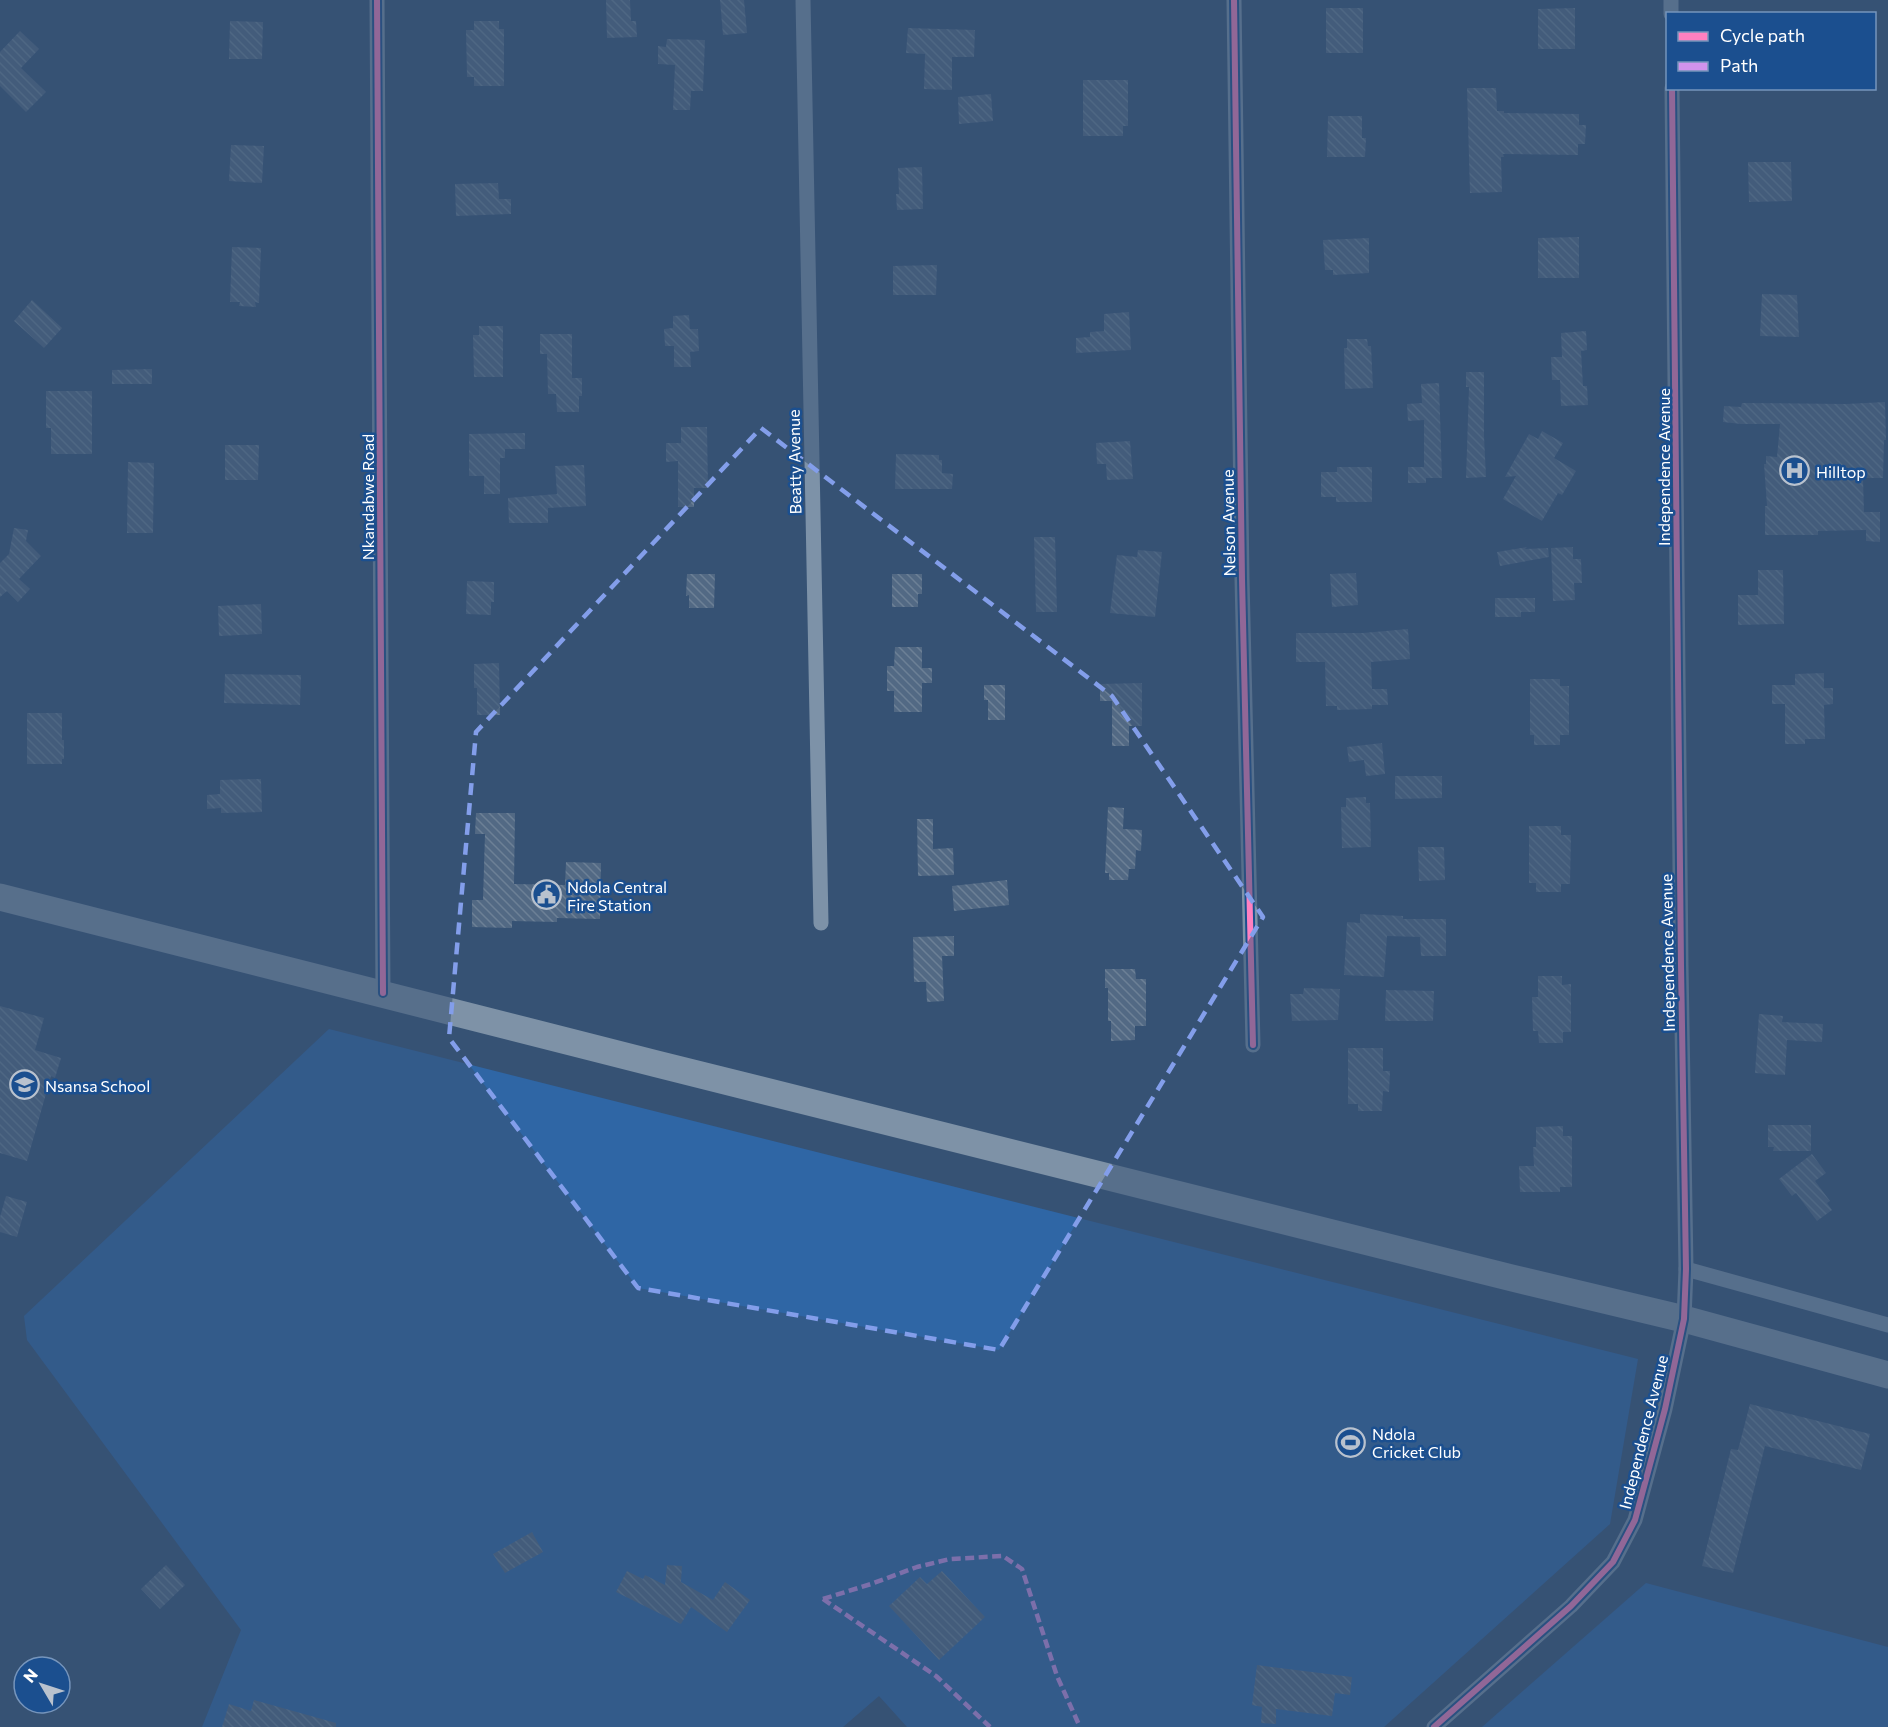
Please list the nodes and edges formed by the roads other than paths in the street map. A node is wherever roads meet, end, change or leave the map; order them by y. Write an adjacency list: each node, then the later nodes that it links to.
1 (377, 0): 7 (street, Nkandabwe Road)
2 (803, 0): 6 (street, Beatty Avenue)
3 (1234, 0): 8 (street, Nelson Avenue)
4 (1672, 90): 9 (street, Independence Avenue)
5 (0, 897): 7 (highway)
6 (821, 923)
7 (383, 993): 10 (highway)
8 (1253, 1045)
9 (1686, 1269): 10 (street, Independence Avenue); 11 (street)
10 (1684, 1319): 12 (highway); 13 (street, Independence Avenue)
11 (1888, 1325)
12 (1888, 1375)
13 (1434, 1727)

